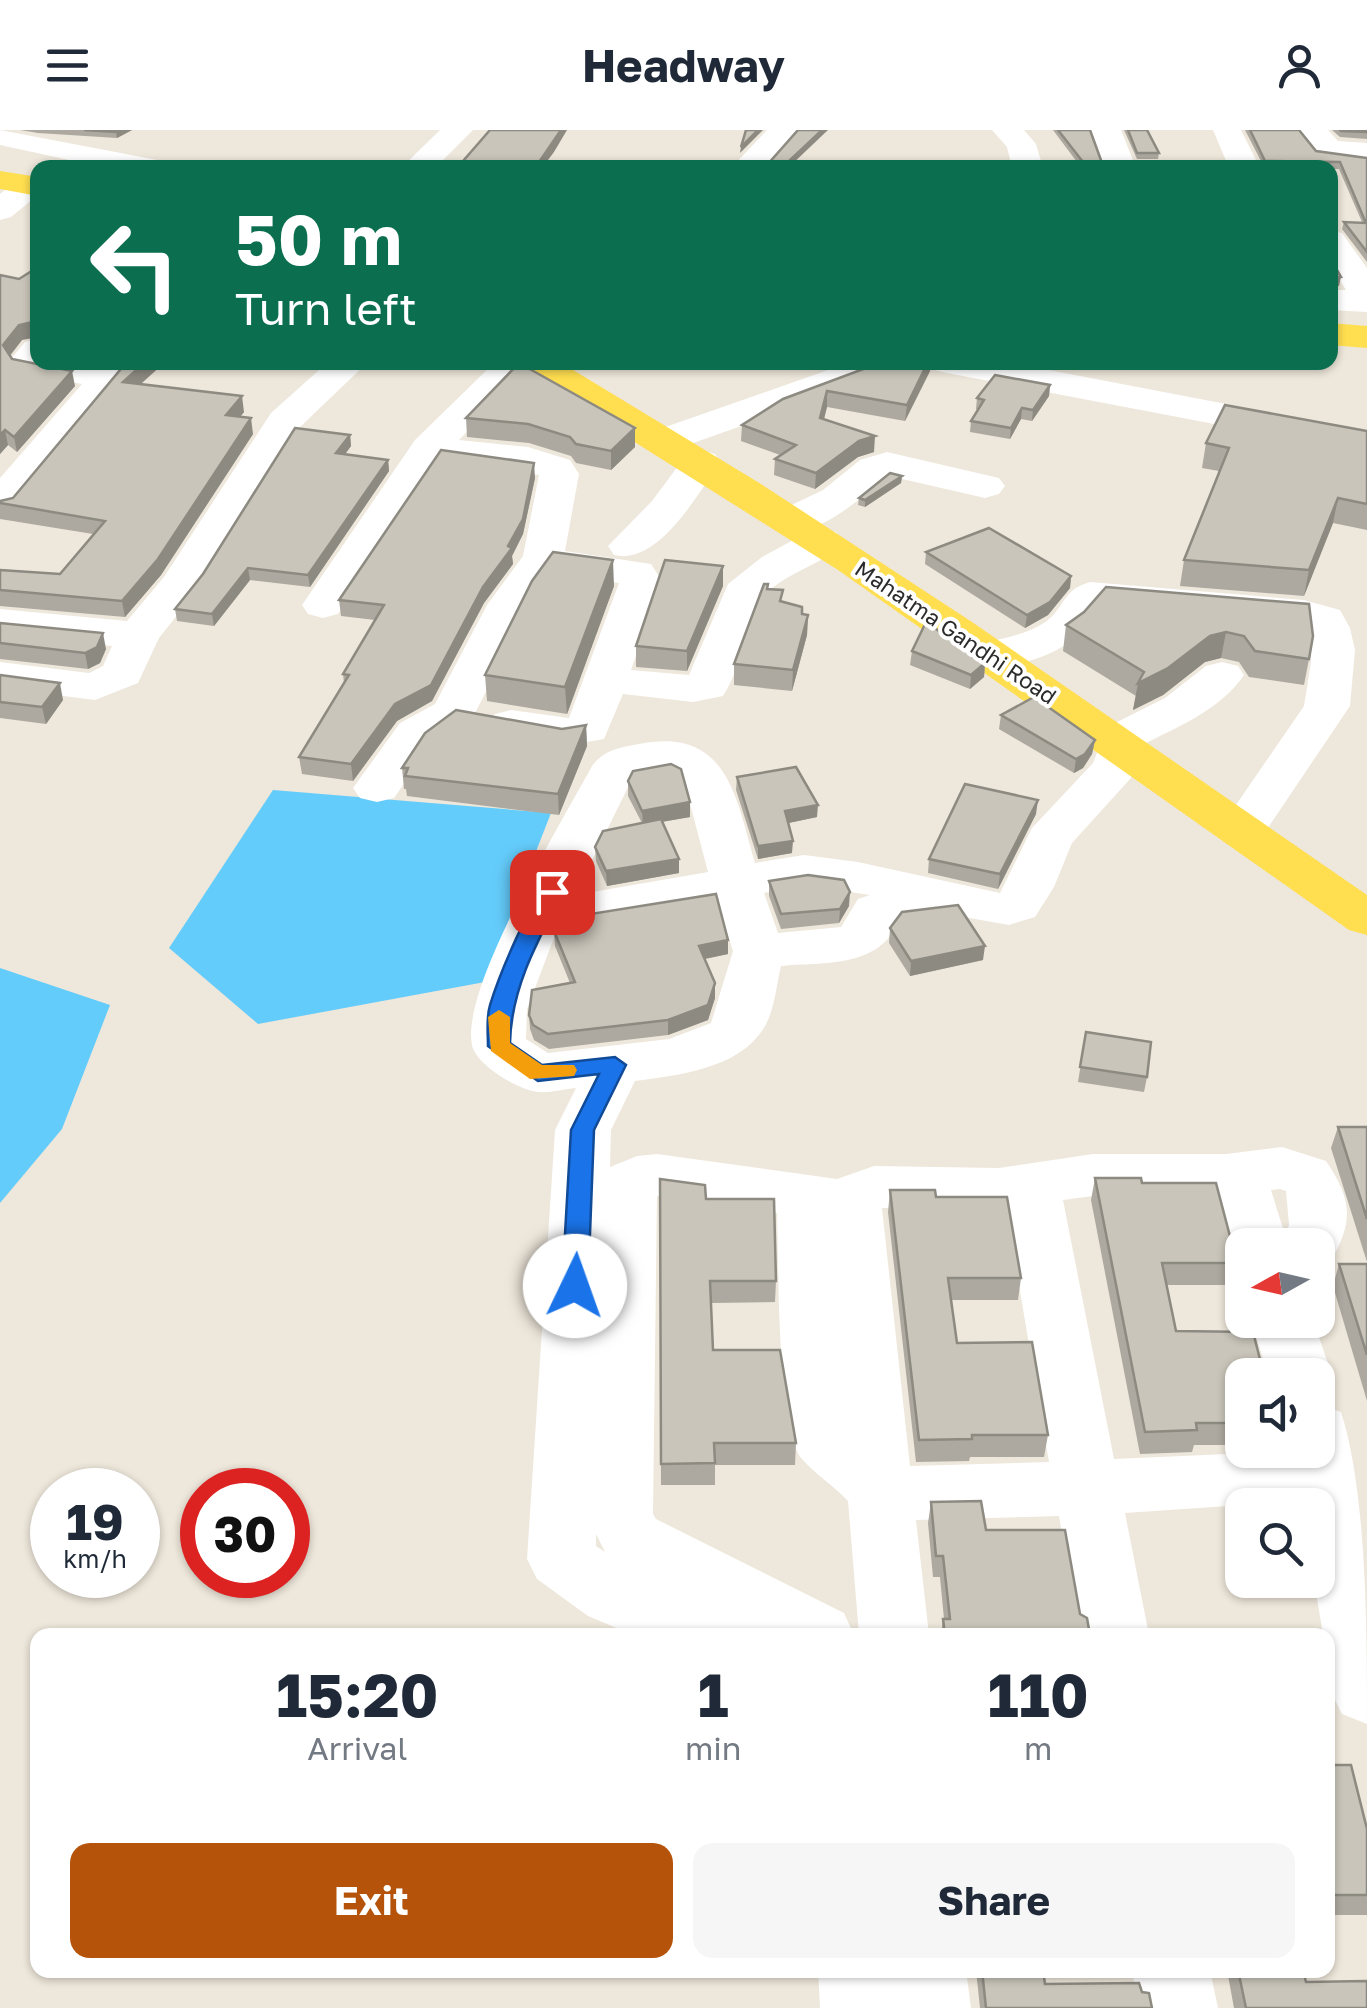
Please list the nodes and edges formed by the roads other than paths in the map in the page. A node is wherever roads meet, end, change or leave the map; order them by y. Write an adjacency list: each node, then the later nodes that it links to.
1 (458, 130): 10 (street)
2 (784, 130): 11 (street)
3 (1008, 130): 12 (street)
4 (1106, 130): 13 (street)
5 (1312, 130): 8 (street)
6 (1227, 132): 14 (street)
7 (0, 136): 9 (street)
8 (1367, 152)
9 (114, 160)
10 (425, 160)
11 (754, 160)
12 (1026, 160)
13 (1119, 160)
14 (1241, 160)
15 (22, 184): 16 (street)
16 (0, 210)
17 (1338, 253): 18 (street)
18 (1338, 300)
19 (1338, 335): 20 (main road)
20 (1367, 337)
21 (76, 370): 30 (street)
22 (341, 370): 38 (street)
23 (508, 370): 28 (street)
24 (546, 370): 29 (main road, Mahatma Gandhi Road)
25 (869, 370): 29 (street)
26 (990, 370): 27 (street)
27 (1367, 442)
28 (429, 448): 35 (street); 36 (street)
29 (683, 451): 33 (main road, Mahatma Gandhi Road); 34 (street)
30 (16, 464): 32 (street)
31 (986, 486): 33 (street)
32 (0, 503)
33 (807, 531): 39 (main road, Mahatma Gandhi Road); 42 (street)
34 (629, 546)
35 (543, 561): 43 (street); 43 (street)
36 (323, 604)
37 (0, 622): 38 (street)
38 (138, 635): 40 (street)
39 (990, 654): 44 (main road, Mahatma Gandhi Road); 46 (street)
40 (0, 675)
41 (1222, 675): 44 (street)
42 (634, 683)
43 (454, 713): 45 (street)
44 (1119, 744): 46 (main road, Mahatma Gandhi Road); 48 (street)
45 (377, 788)
46 (1242, 831): 50 (main road, Mahatma Gandhi Road)
47 (734, 880): 48 (street); 49 (street); 49 (street); 51 (street)
48 (948, 899): 51 (street)
49 (541, 918): 52 (street)
50 (1367, 919)
51 (759, 951): 52 (street)
52 (615, 1065): 62 (street)
53 (1237, 1174): 54 (street); 56 (street); 57 (street)
54 (1031, 1187): 55 (street); 60 (street)
55 (829, 1199): 61 (street); 63 (street)
56 (1253, 1228)
57 (1318, 1228)
58 (1225, 1467): 60 (street)
59 (1327, 1468): 66 (street)
60 (1089, 1488): 61 (street); 65 (street)
61 (882, 1494): 64 (street)
62 (691, 1628)
63 (804, 1628)
64 (893, 1628)
65 (1113, 1628)
66 (1367, 1692)
67 (858, 1978): 70 (street)
68 (928, 1978): 71 (street)
69 (1172, 1978): 72 (street)
70 (860, 2008)
71 (931, 2008)
72 (1178, 2008)

